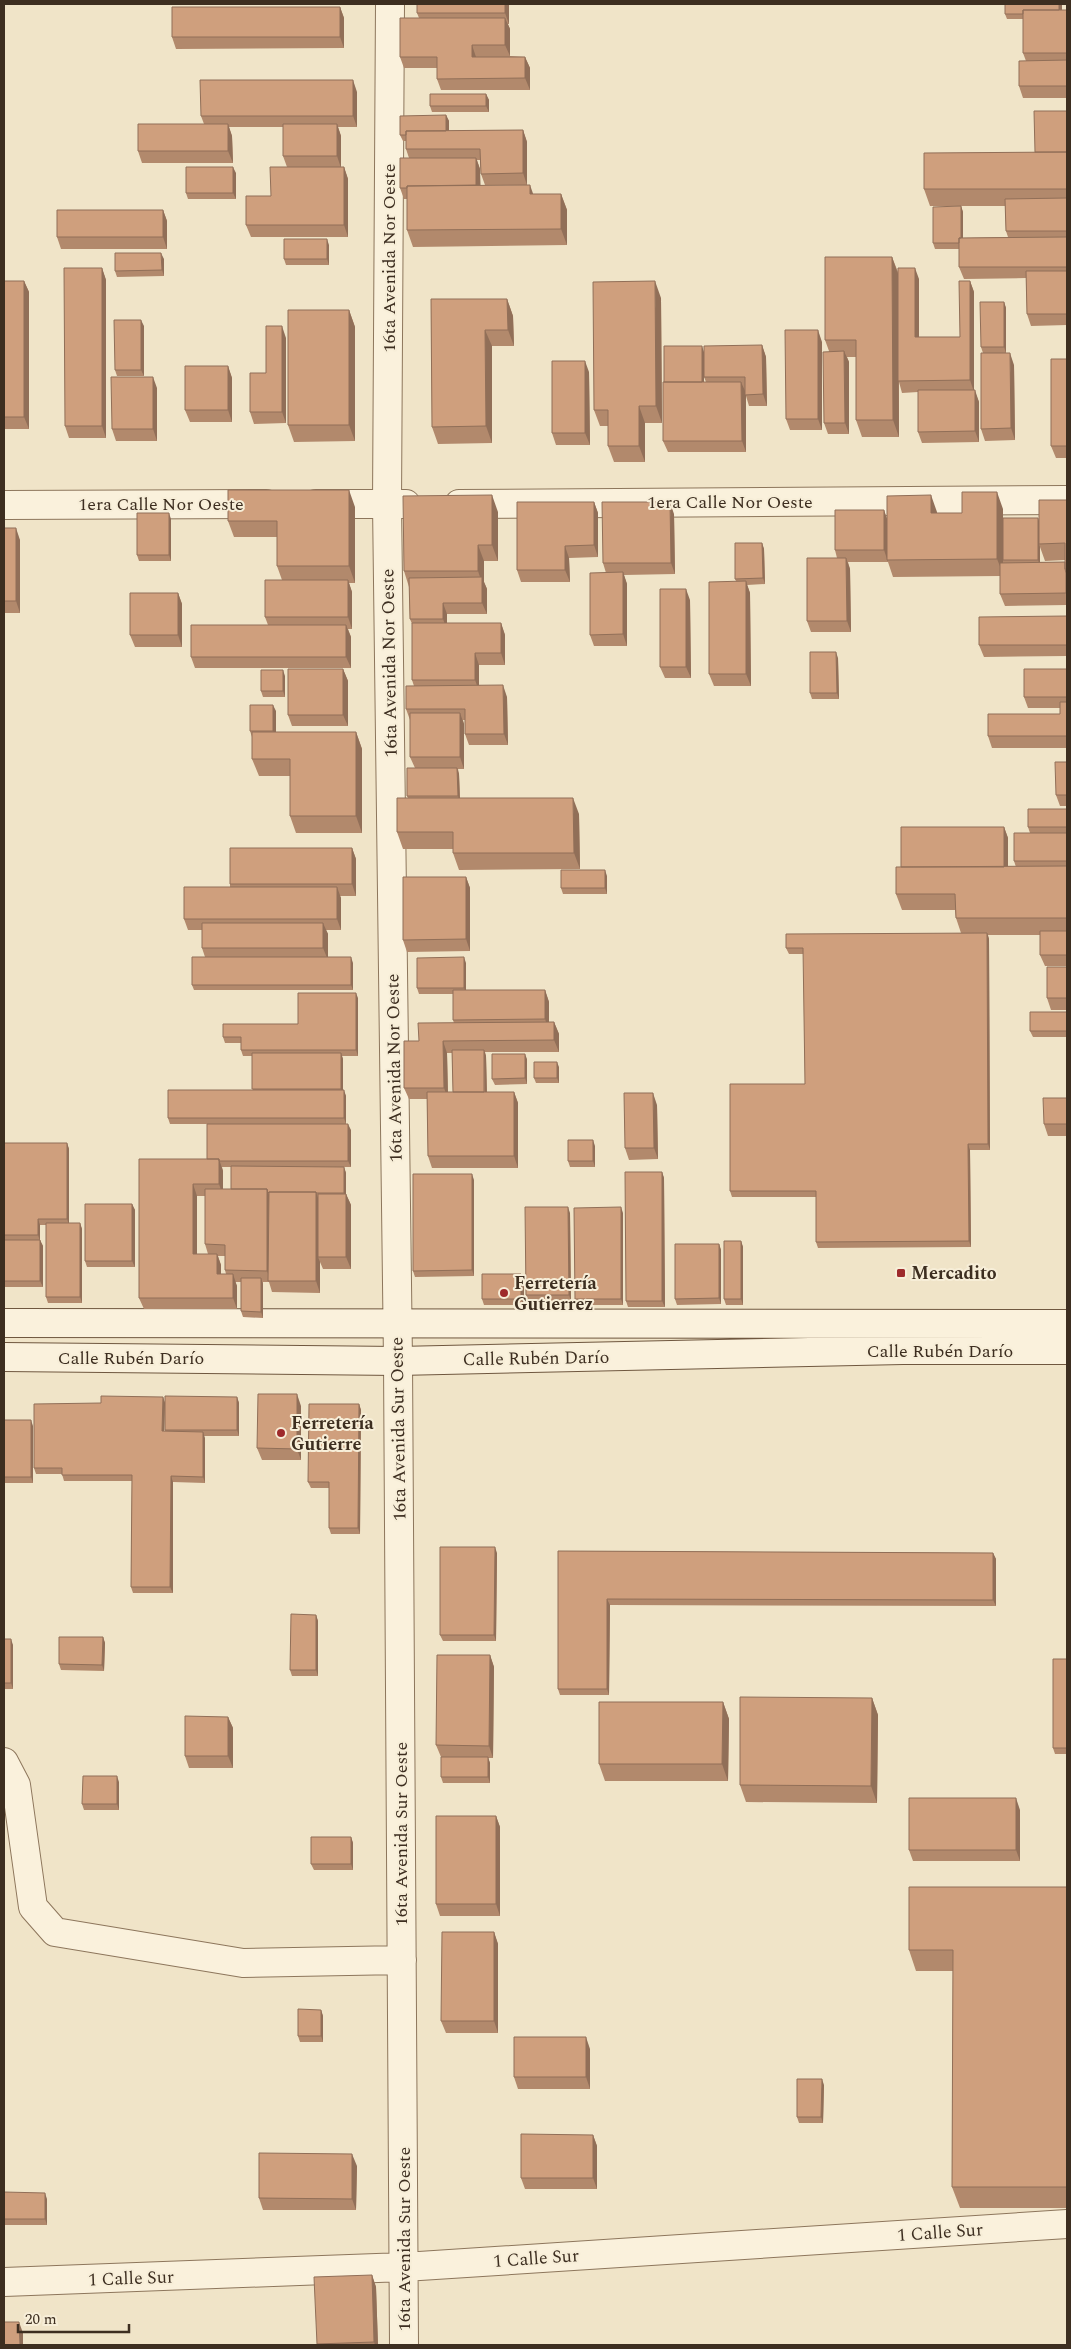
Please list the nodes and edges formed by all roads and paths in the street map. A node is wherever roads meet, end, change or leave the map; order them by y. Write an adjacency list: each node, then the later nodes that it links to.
1 (390, 4): 3 (street, 16ta Avenida Nor Oeste)
2 (1067, 500): 3 (street, 1era Calle Nor Oeste)
3 (387, 504): 4 (street, 1era Calle Nor Oeste); 6 (street, 16ta Avenida Nor Oeste)
4 (4, 505)
5 (4, 1323): 6 (street, Calle Rubén Darío)
6 (396, 1323): 7 (street, Calle Rubén Darío); 10 (street, 16ta Avenida Sur Oeste)
7 (1067, 1324)
8 (1067, 1350): 10 (street, Calle Rubén Darío)
9 (4, 1357): 10 (street, Calle Rubén Darío)
10 (398, 1360): 12 (street, 16ta Avenida Sur Oeste)
11 (4, 1762): 12 (street)
12 (402, 1960): 14 (street, 16ta Avenida Sur Oeste)
13 (1067, 2224): 14 (street, 1 Calle Sur)
14 (404, 2267): 15 (street, 1 Calle Sur); 16 (street, 16ta Avenida Sur Oeste)
15 (4, 2282)
16 (404, 2345)

